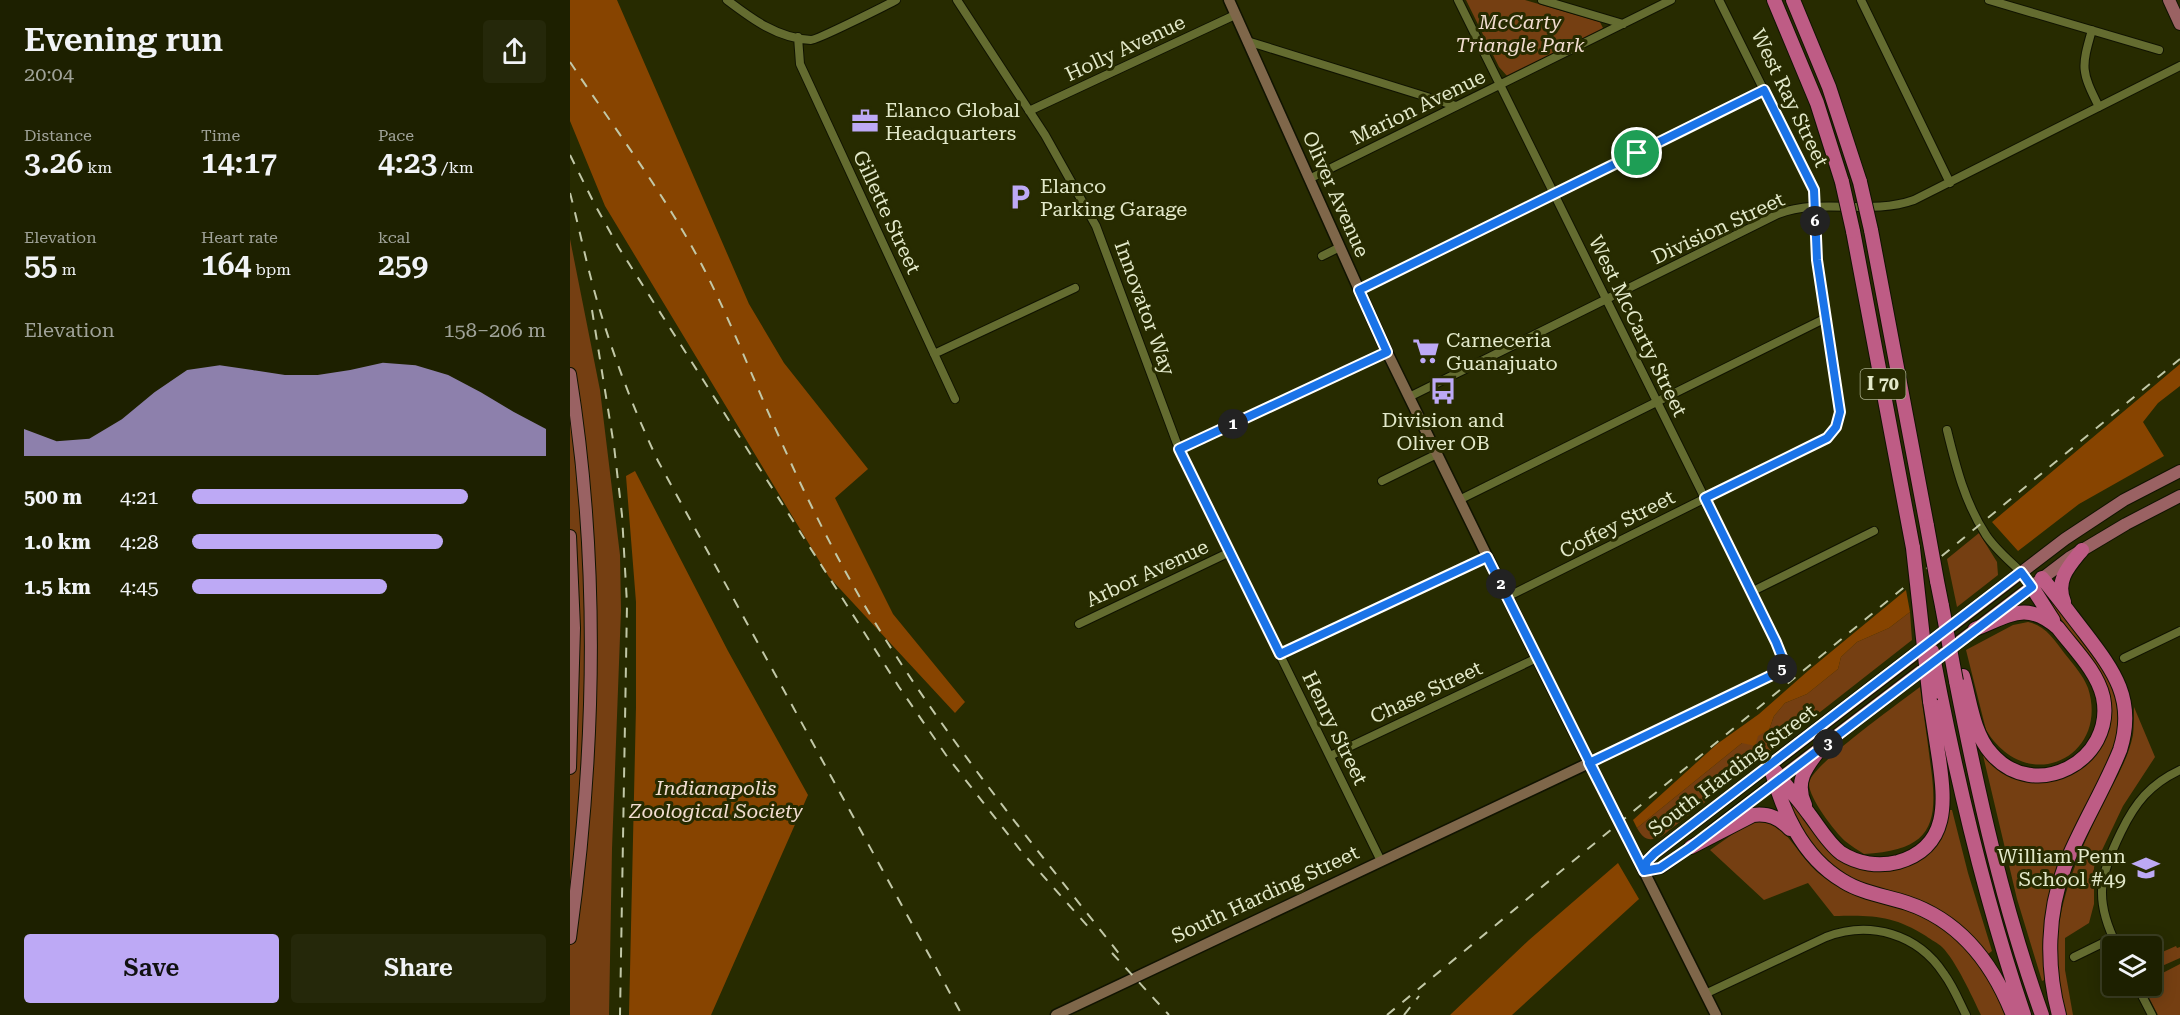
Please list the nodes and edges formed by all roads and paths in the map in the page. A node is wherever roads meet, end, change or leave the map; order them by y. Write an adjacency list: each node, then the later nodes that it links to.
1 (727, 0): 18 (street)
2 (896, 0): 18 (street)
3 (957, 0): 26 (street, Innovator Way)
4 (1228, 0): 14 (street, Oliver Avenue)
5 (1458, 0): 22 (street, West McCarty Street)
6 (1542, 0): 15 (street)
7 (1671, 0): 15 (street, Marion Avenue)
8 (1719, 0): 23 (street, West Ray Street)
9 (1774, 0): 71 (highway, I 70, bridge)
10 (1793, 0): 70 (highway, I 70, bridge)
11 (1861, 0): 28 (street)
12 (1989, 0): 17 (street)
13 (2169, 0): 16 (main road)
14 (1235, 15): 19 (street, Oliver Avenue); 26 (street, Holly Avenue)
15 (1623, 24): 22 (street, Marion Avenue)
16 (2180, 24)
17 (2092, 30): 20 (street); 25 (street)
18 (798, 37): 38 (street, Gillette Street)
19 (1247, 41): 24 (street); 27 (street, Oliver Avenue)
20 (2159, 50)
21 (2180, 66): 25 (street, Division Street)
22 (1500, 85): 24 (street, Marion Avenue); 29 (street, West McCarty Street)
23 (1764, 90): 29 (street); 30 (street, West Ray Street)
24 (1456, 106): 27 (street, Marion Avenue)
25 (2099, 107): 28 (street, Division Street)
26 (1029, 111): 45 (street, Innovator Way)
27 (1309, 179): 31 (street, Oliver Avenue)
28 (1950, 183): 30 (street, Division Street)
29 (1554, 194): 34 (street); 35 (street, West McCarty Street)
30 (1815, 206): 35 (street, Division Street); 36 (street, West Ray Street)
31 (1340, 247): 32 (street); 34 (street, Oliver Avenue)
32 (1322, 256)
33 (1075, 288): 38 (street)
34 (1359, 290): 37 (street, Oliver Avenue)
35 (1606, 299): 40 (street, Division Street); 42 (street, West McCarty Street)
36 (1826, 318): 42 (street); 43 (street, West Ray Street)
37 (1387, 352): 40 (street, Oliver Avenue); 45 (street)
38 (934, 354): 41 (street, Gillette Street)
39 (570, 374): 85 (main road)
40 (1409, 397): 46 (street, Oliver Avenue)
41 (955, 399)
42 (1657, 402): 50 (street, West McCarty Street); 51 (street)
43 (1834, 429): 50 (street, Coffey Street)
44 (1947, 430): 57 (street)
45 (1179, 449): 55 (street, Henry Street)
46 (1437, 454): 48 (street); 51 (street, Oliver Avenue)
47 (2180, 471): 57 (main road, South Harding Street)
48 (1382, 481)
49 (2180, 496): 54 (main road, South Harding Street)
50 (1705, 498): 59 (street, West McCarty Street); 60 (street, Coffey Street)
51 (1459, 500): 56 (street, Oliver Avenue)
52 (1874, 531): 59 (street)
53 (570, 536): 76 (main road)
54 (2082, 550): 58 (main road, South Harding Street); 61 (highway)
55 (1230, 552): 62 (street, Arbor Avenue); 66 (street, Henry Street)
56 (1487, 557): 60 (street, Oliver Avenue); 66 (street)
57 (2021, 572): 58 (main road); 75 (main road, South Harding Street)
58 (2037, 583): 61 (highway); 63 (highway); 64 (main road, South Harding Street)
59 (1751, 592): 69 (street, West McCarty Street)
60 (1507, 597): 68 (street, Oliver Avenue)
61 (2067, 610): 97 (highway)
62 (1079, 624)
63 (2058, 628): 64 (highway); 70 (highway)
64 (1975, 629): 72 (main road, South Harding Street)
65 (2180, 631): 67 (street)
66 (1280, 654): 73 (street, Henry Street)
67 (2124, 657)
68 (1537, 658): 73 (street, Chase Street); 74 (street, Oliver Avenue)
69 (1783, 668): 74 (street, South Harding Street)
70 (1960, 678): 96 (highway)
71 (1935, 696): 79 (highway); 95 (highway, I 70)
72 (1820, 749): 78 (main road, South Harding Street); 79 (highway)
73 (1330, 756): 82 (street, Henry Street)
74 (1589, 763): 82 (street, South Harding Street); 83 (street, Oliver Avenue)
75 (1770, 765): 78 (highway); 83 (street, South Harding Street)
76 (570, 768)
77 (2180, 770): 84 (street)
78 (1777, 781): 79 (highway); 80 (highway); 81 (street, South Harding Street)
79 (1808, 813)
80 (1797, 835): 81 (highway); 94 (highway)
81 (1691, 847): 83 (street, South Harding Street)
82 (1381, 861): 91 (street, South Harding Street)
83 (1644, 871): 88 (street, Oliver Avenue)
84 (2112, 936)
85 (570, 938)
86 (2102, 943): 87 (street)
87 (2074, 957)
88 (1705, 994): 90 (street); 92 (street, Oliver Avenue)
89 (2142, 996): 98 (street)
90 (1965, 1013): 93 (street)
91 (1056, 1015)
92 (1716, 1015)
93 (1956, 1015)
94 (2013, 1015)
95 (2024, 1015)
96 (2042, 1015)
97 (2059, 1015)
98 (2152, 1015)

